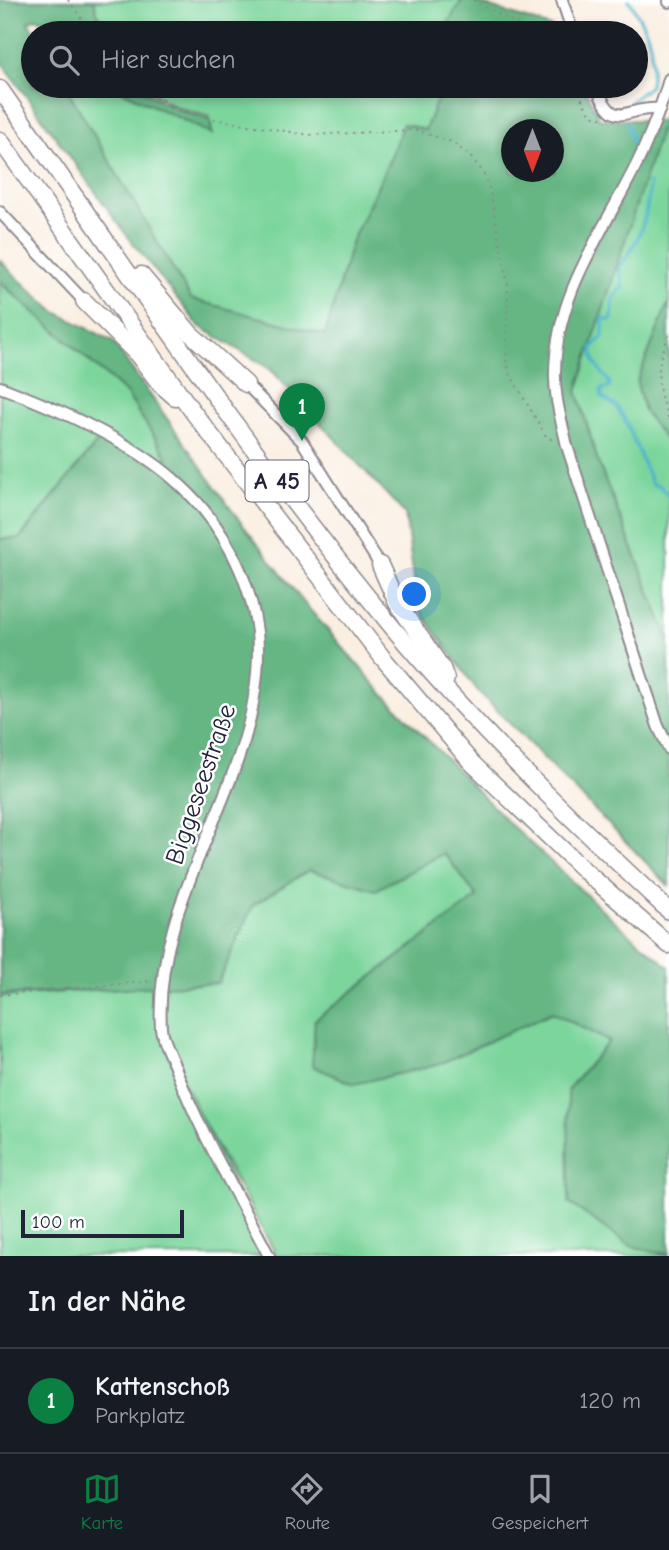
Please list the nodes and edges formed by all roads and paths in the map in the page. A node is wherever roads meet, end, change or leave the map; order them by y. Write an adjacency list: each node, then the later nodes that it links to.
1 (68, 0): 4 (path)
2 (473, 0): 5 (path)
3 (562, 0): 6 (street)
4 (83, 21)
5 (512, 21)
6 (569, 21)
7 (669, 79): 12 (street)
8 (0, 89): 16 (highway, A 45)
9 (158, 98): 23 (path)
10 (582, 98): 13 (path)
11 (601, 98): 13 (street)
12 (662, 102): 13 (street); 23 (street)
13 (612, 113)
14 (0, 140): 21 (highway, A 45)
15 (0, 212): 17 (street)
16 (118, 256): 19 (highway); 25 (highway, A 45)
17 (83, 301): 21 (highway)
18 (669, 335): 22 (path)
19 (246, 384): 24 (street)
20 (0, 387): 29 (street, Biggeseestraße)
21 (193, 412): 28 (highway, A 45)
22 (669, 419)
23 (567, 446): 26 (street)
24 (380, 565): 25 (highway)
25 (451, 694): 27 (highway, A 45)
26 (669, 749)
27 (669, 911)
28 (669, 944)
29 (161, 980): 30 (path); 31 (street, Biggeseestraße)
30 (0, 995)
31 (269, 1256)

